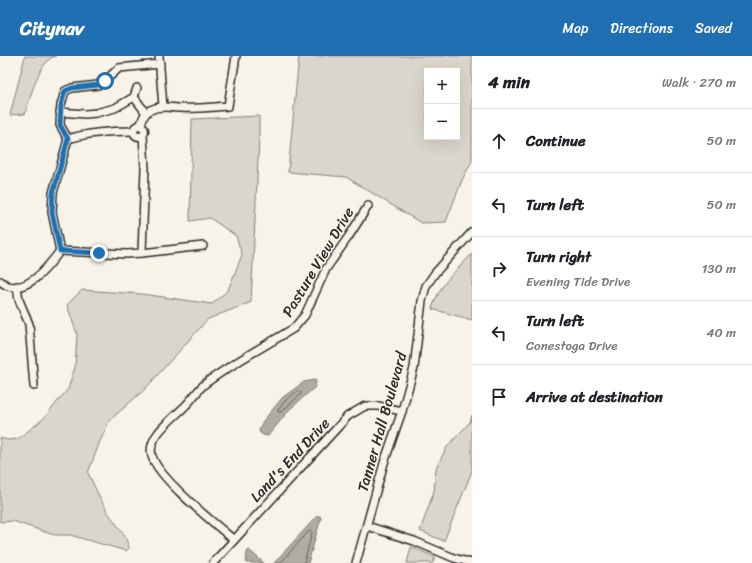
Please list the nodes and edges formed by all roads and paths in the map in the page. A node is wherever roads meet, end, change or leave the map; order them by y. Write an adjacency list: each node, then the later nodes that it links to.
1 (160, 56): 3 (street)
2 (236, 56): 6 (street)
3 (160, 64): 6 (street); 7 (street)
4 (137, 88): 5 (street)
5 (134, 97): 7 (street); 8 (street)
6 (163, 107): 8 (street)
7 (60, 112): 12 (street)
8 (146, 113): 9 (street)
9 (140, 126): 10 (street); 11 (street)
10 (133, 131): 11 (street); 12 (street)
11 (143, 135): 17 (street)
12 (68, 139): 16 (street)
13 (368, 206): 23 (street, Pasture View Drive)
14 (472, 232): 21 (street, Tanner Hall Boulevard)
15 (203, 246): 17 (street)
16 (60, 251): 17 (street); 19 (street)
17 (142, 253)
18 (0, 281): 19 (street)
19 (16, 286): 20 (street)
20 (34, 386)
21 (402, 411): 22 (street, Tanner Hall Boulevard); 23 (street, Land's End Drive)
22 (366, 526): 24 (street); 26 (street, Tanner Hall Boulevard)
23 (234, 540): 25 (street, Land's End Drive)
24 (472, 562)
25 (213, 563)
26 (356, 563)

